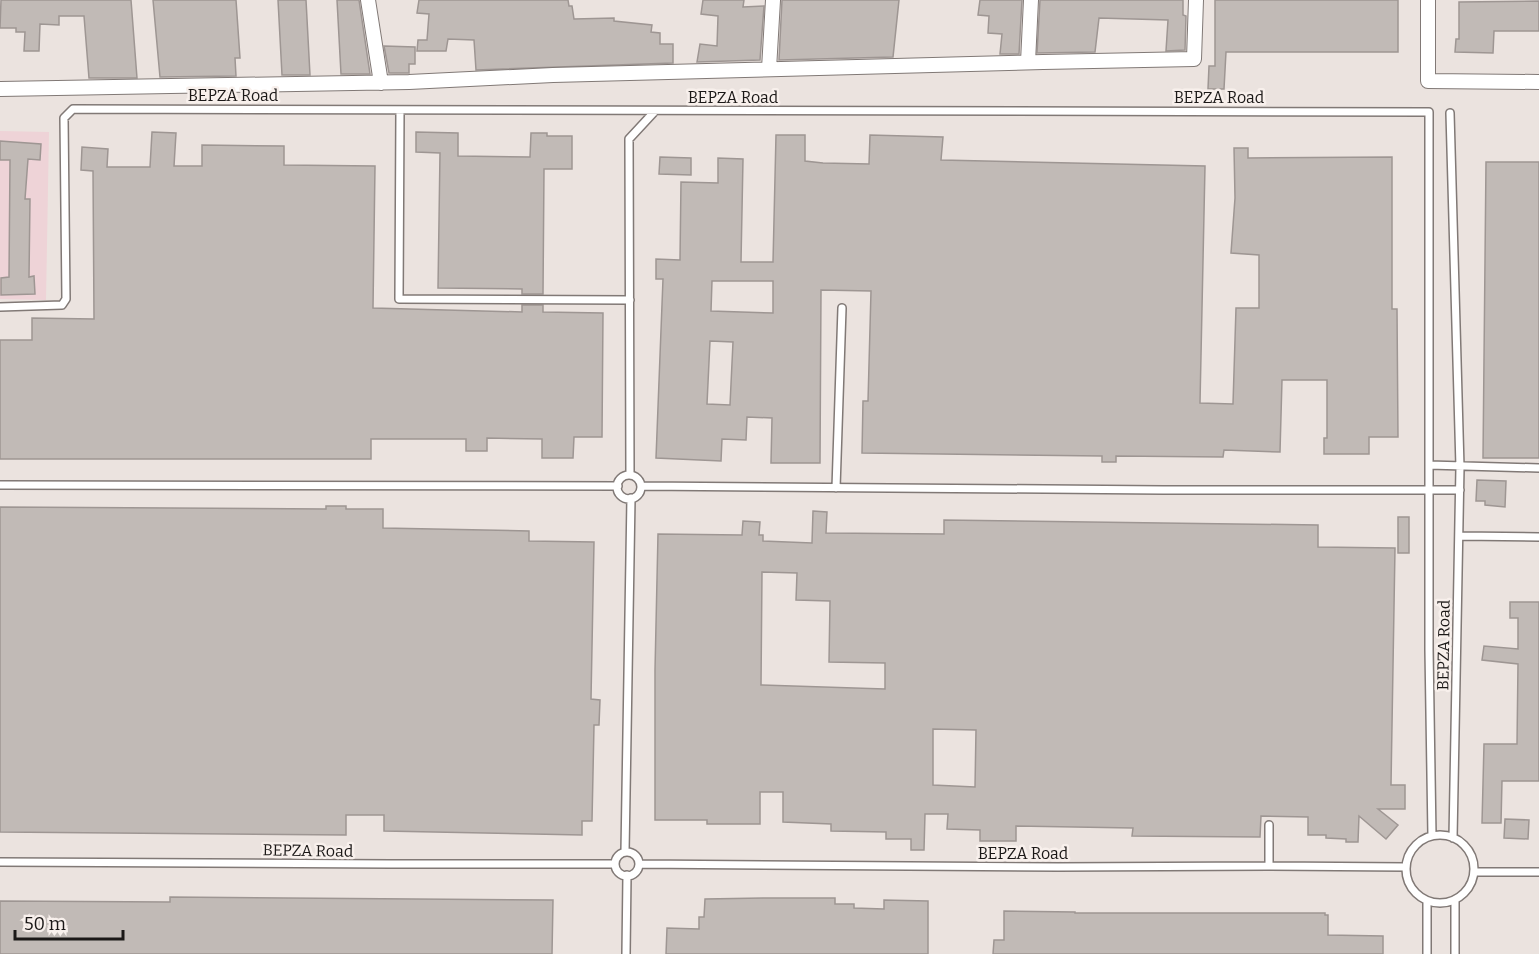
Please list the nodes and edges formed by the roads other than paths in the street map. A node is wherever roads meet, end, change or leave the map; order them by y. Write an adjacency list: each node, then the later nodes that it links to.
1 (368, 0): 9 (street)
2 (773, 0): 7 (street)
3 (1031, 0): 6 (street)
4 (1196, 0): 6 (street)
5 (1428, 0): 8 (street)
6 (1028, 62): 7 (street)
7 (769, 69): 9 (street)
8 (1539, 82)
9 (381, 83): 10 (street)
10 (0, 89)
11 (400, 110): 12 (lane, BEPZA Road); 14 (lane); 15 (lane, BEPZA Road)
12 (655, 111): 14 (lane); 17 (lane, BEPZA Road)
13 (1450, 113): 18 (lane, BEPZA Road)
14 (630, 300): 20 (lane)
15 (0, 307)
16 (842, 308): 24 (lane)
17 (1429, 465): 18 (lane); 25 (lane, BEPZA Road)
18 (1460, 467): 19 (lane); 26 (lane, BEPZA Road)
19 (1539, 468)
20 (630, 475): 22 (lane); 23 (lane)
21 (0, 485): 22 (lane)
22 (618, 486): 27 (lane)
23 (641, 486): 24 (lane); 27 (lane)
24 (836, 488): 25 (lane)
25 (1429, 489): 26 (lane); 31 (lane, BEPZA Road)
26 (1460, 490): 28 (lane, BEPZA Road)
27 (631, 498): 33 (lane)
28 (1459, 536): 29 (lane); 32 (lane, BEPZA Road)
29 (1539, 537)
30 (1269, 825): 37 (lane)
31 (1432, 836): 32 (lane); 38 (lane)
32 (1453, 838): 39 (lane)
33 (625, 852): 35 (lane); 36 (lane)
34 (0, 861): 35 (lane, BEPZA Road)
35 (615, 864): 41 (lane)
36 (639, 864): 37 (lane, BEPZA Road); 41 (lane)
37 (1269, 866): 38 (lane, BEPZA Road)
38 (1406, 867): 43 (lane)
39 (1474, 872): 40 (lane); 42 (lane)
40 (1539, 872)
41 (627, 875): 44 (lane)
42 (1455, 900): 43 (lane); 46 (lane)
43 (1427, 901): 45 (lane)
44 (626, 954)
45 (1427, 954)
46 (1455, 954)

